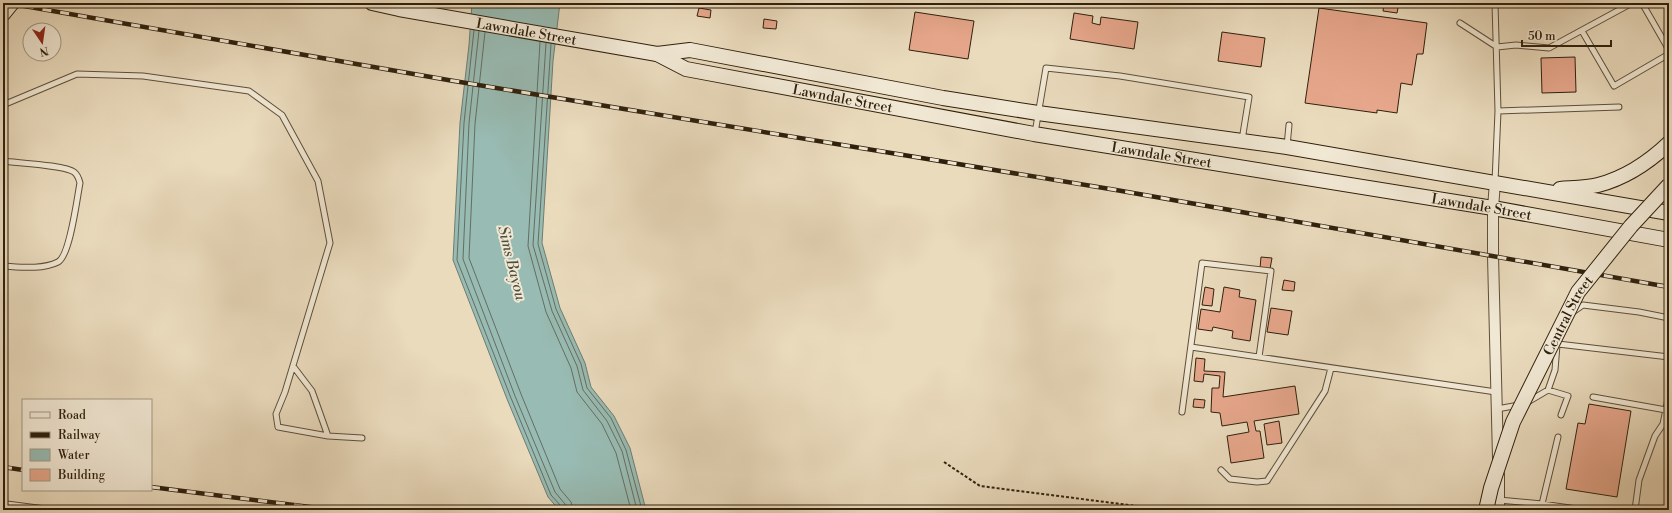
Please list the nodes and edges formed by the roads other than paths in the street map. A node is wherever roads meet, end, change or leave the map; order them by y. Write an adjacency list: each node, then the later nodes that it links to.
1 (12, 3): 7 (main road)
2 (372, 3): 12 (main road, Lawndale Street)
3 (1479, 3): 6 (lane)
4 (1632, 3): 9 (lane)
5 (1642, 3): 11 (lane)
6 (1495, 4): 10 (lane)
7 (3, 14)
8 (1460, 22): 10 (lane)
9 (1582, 31): 10 (lane); 13 (lane)
10 (1497, 47): 16 (lane)
11 (1669, 50)
12 (658, 54): 17 (main road, Lawndale Street); 19 (main road, Lawndale Street)
13 (1669, 54)
14 (3, 105): 36 (lane)
15 (1619, 107): 16 (lane)
16 (1498, 111): 24 (lane)
17 (1038, 113): 19 (lane); 20 (main road, Lawndale Street); 20 (lane)
18 (1289, 125): 22 (lane)
19 (1034, 134): 27 (main road, Lawndale Street)
20 (1242, 141): 22 (main road, Lawndale Street)
21 (1669, 143): 26 (main road)
22 (1287, 147): 24 (main road, Lawndale Street)
23 (3, 161): 30 (lane)
24 (1495, 182): 26 (main road, Lawndale Street); 27 (street)
25 (1669, 185): 57 (main road, Central Street, bridge)
26 (1542, 191): 28 (main road, Lawndale Street)
27 (1493, 208): 29 (main road, Lawndale Street); 39 (street)
28 (1669, 213)
29 (1669, 240)
30 (3, 266)
31 (1669, 318): 32 (lane)
32 (1558, 344): 35 (lane); 38 (lane)
33 (1191, 347): 34 (lane); 34 (lane); 44 (lane)
34 (1259, 357): 37 (lane)
35 (1669, 357)
36 (293, 366): 48 (lane); 48 (lane)
37 (1331, 368): 39 (lane); 51 (lane)
38 (1548, 390): 42 (lane); 45 (lane)
39 (1496, 392): 42 (street)
40 (1669, 394): 43 (lane)
41 (1593, 397): 43 (lane)
42 (1497, 409): 54 (street)
43 (1666, 410): 46 (lane)
44 (1182, 412)
45 (1561, 415)
46 (1663, 424): 47 (lane); 59 (lane)
47 (1669, 425)
48 (328, 436): 50 (lane)
49 (1558, 437): 53 (lane)
50 (362, 438)
51 (1221, 470)
52 (3, 502): 56 (lane)
53 (1542, 504): 54 (lane); 55 (lane)
54 (1499, 505)
55 (1561, 509): 58 (lane)
56 (53, 510)
57 (1486, 510)
58 (1584, 510)
59 (1635, 510)

